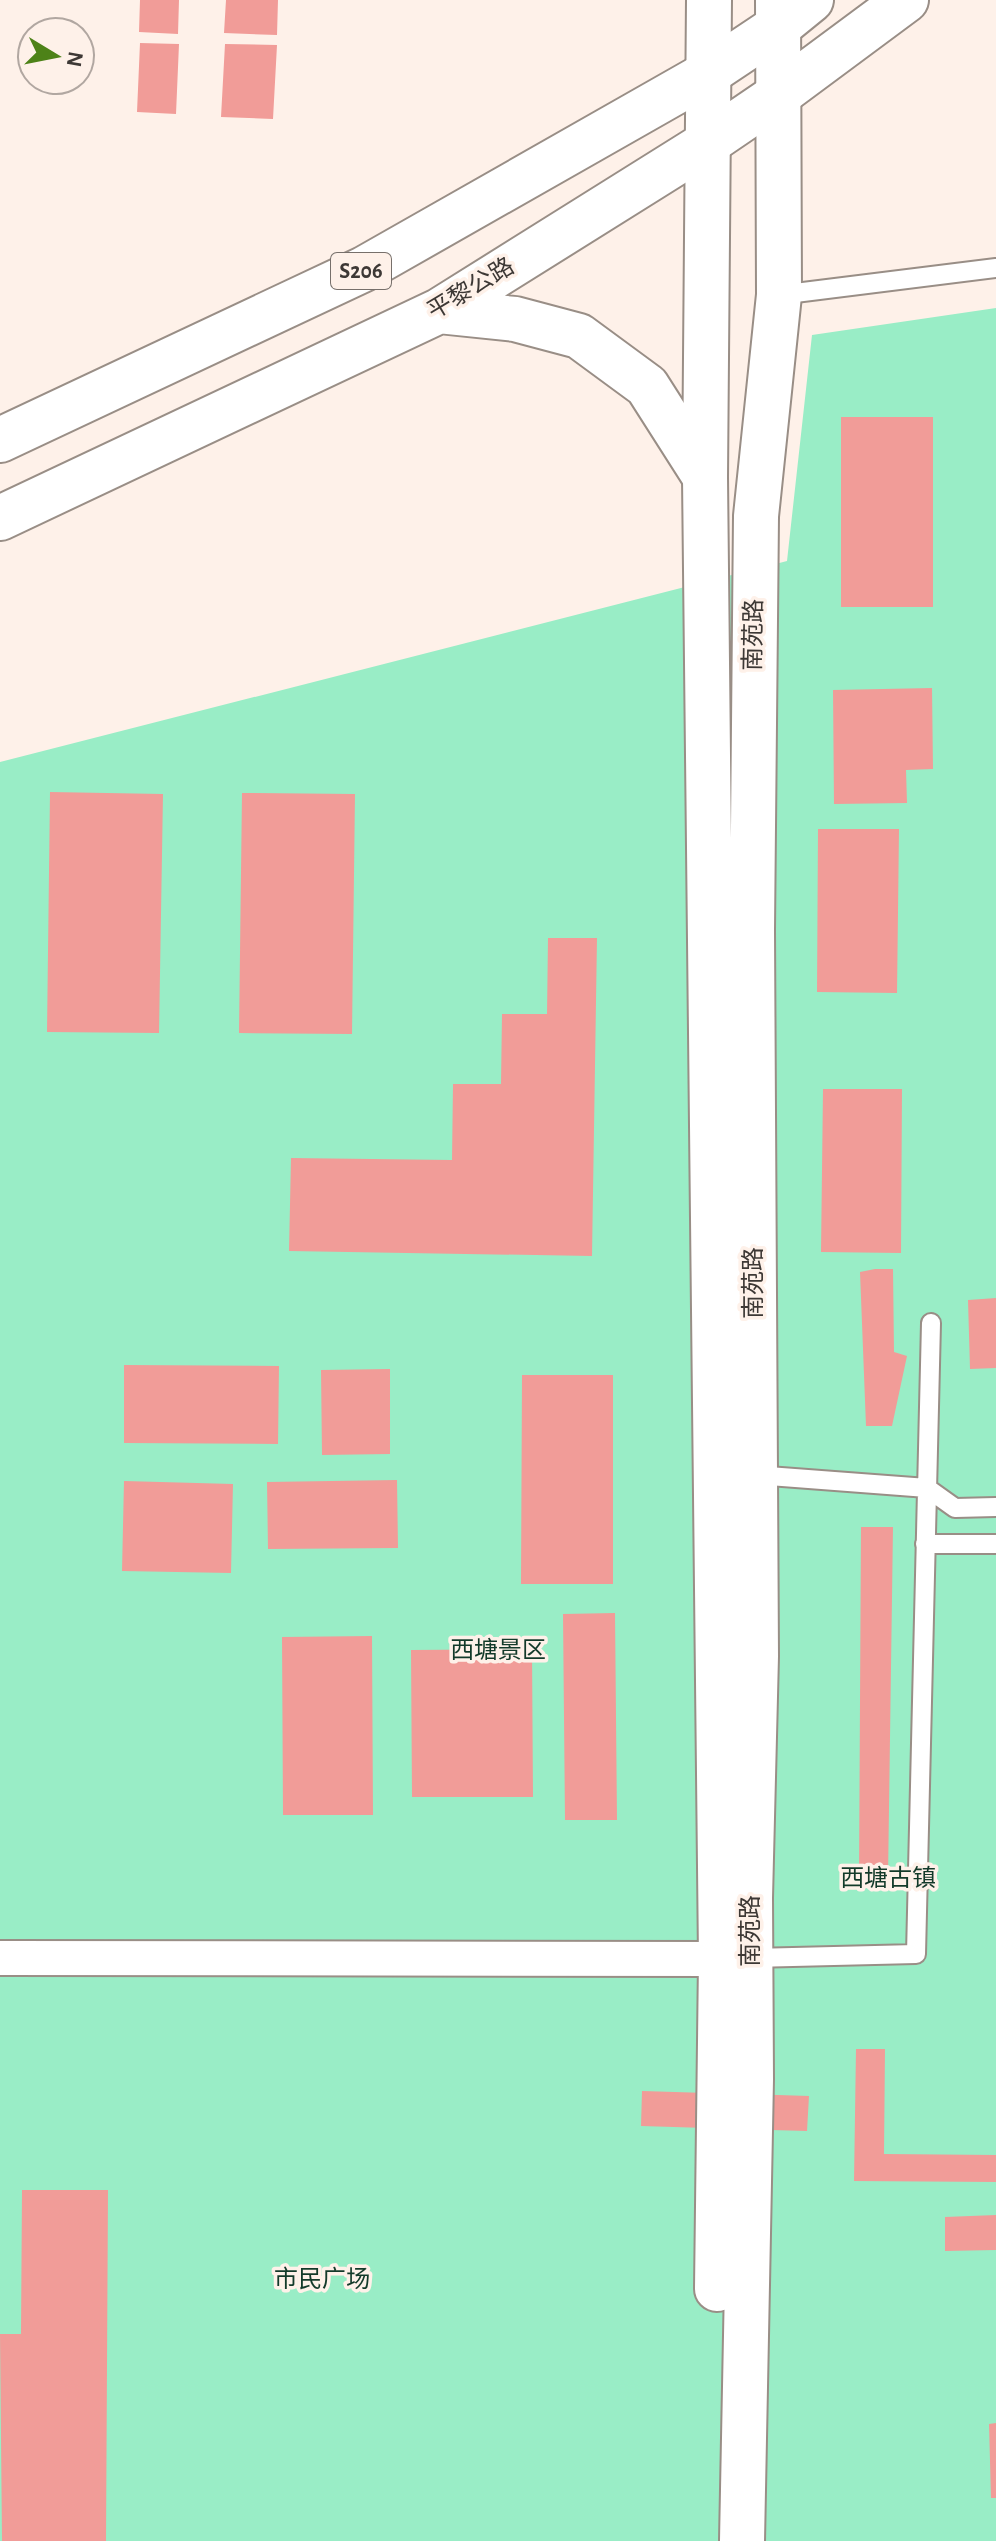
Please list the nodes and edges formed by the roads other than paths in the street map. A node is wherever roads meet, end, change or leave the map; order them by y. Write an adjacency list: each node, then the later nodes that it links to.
1 (709, 0): 4 (main road, 南苑路)
2 (906, 0): 5 (main road, 平黎公路)
3 (789, 9): 4 (main road, S206); 5 (main road, 南苑路)
4 (707, 74): 6 (main road, 南苑路); 10 (main road, S206)
5 (778, 95): 6 (main road, 平黎公路); 8 (main road, 南苑路)
6 (709, 142): 9 (main road, 平黎公路); 11 (main road, 南苑路)
7 (996, 268): 8 (lane)
8 (779, 295): 14 (main road, 南苑路)
9 (439, 311): 11 (main road); 12 (main road, 平黎公路)
10 (0, 440)
11 (705, 477): 20 (main road, 南苑路)
12 (0, 518)
13 (931, 1323): 15 (lane)
14 (755, 1475): 15 (lane); 20 (main road, 南苑路)
15 (927, 1488): 16 (lane); 17 (lane)
16 (996, 1507)
17 (925, 1544): 18 (lane); 20 (lane)
18 (996, 1544)
19 (0, 1958): 20 (street)
20 (736, 1958): 21 (main road, 南苑路); 22 (main road, 南苑路)
21 (713, 2541)
22 (742, 2541)

